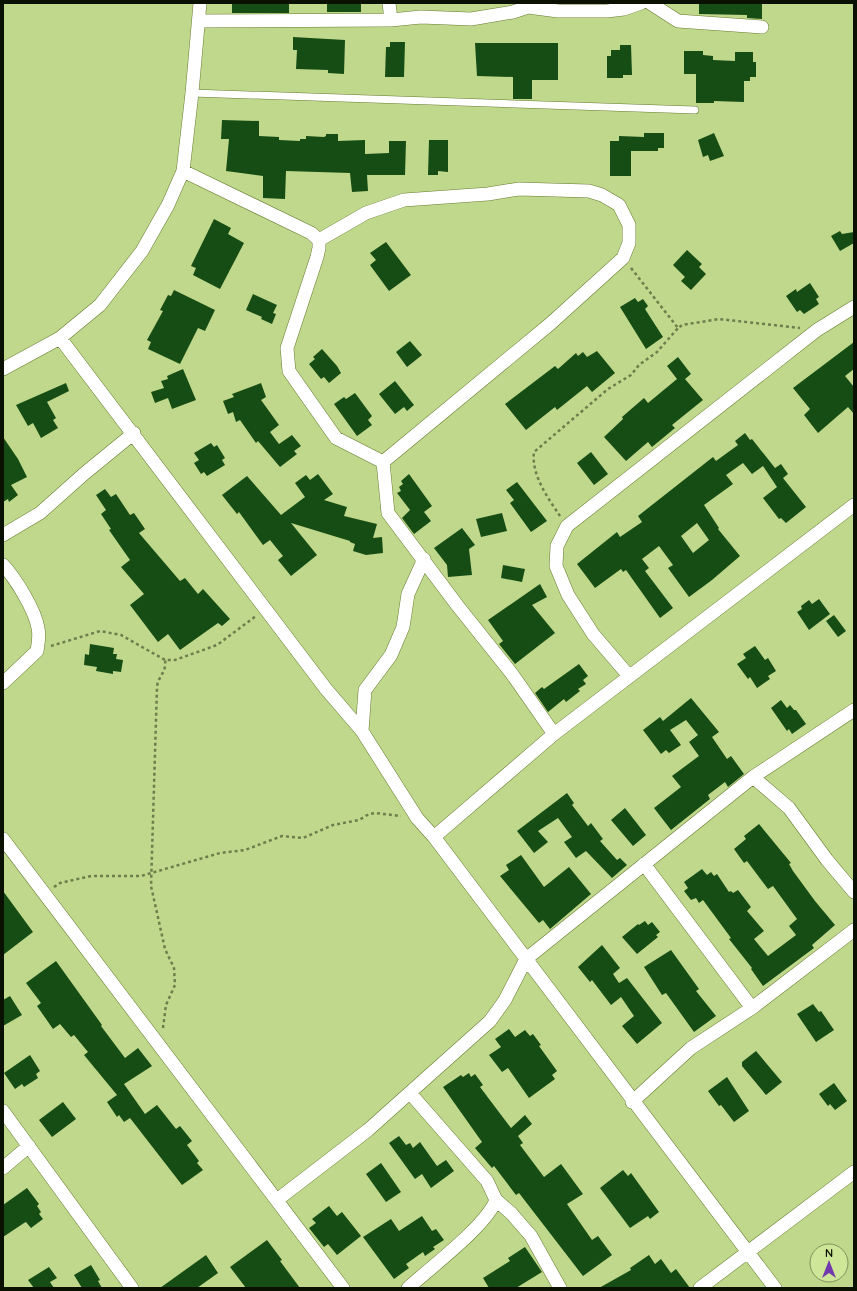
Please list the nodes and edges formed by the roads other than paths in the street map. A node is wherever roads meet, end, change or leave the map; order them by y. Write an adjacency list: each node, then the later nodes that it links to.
1 (200, 3): 7 (street)
2 (389, 3): 6 (street)
3 (640, 3): 5 (street)
4 (650, 3): 8 (street)
5 (528, 5): 6 (street)
6 (391, 20): 7 (street)
7 (199, 21): 9 (street)
8 (762, 27)
9 (192, 93): 10 (lane); 11 (street)
10 (695, 110)
11 (183, 172): 12 (street); 14 (street)
12 (319, 240): 17 (street); 17 (street)
13 (854, 307): 22 (street)
14 (60, 338): 15 (street); 16 (street)
15 (3, 369)
16 (134, 434): 19 (street); 25 (street)
17 (383, 462): 20 (street)
18 (854, 505): 22 (street)
19 (3, 536)
20 (424, 559): 25 (street); 26 (street)
21 (3, 565): 23 (street)
22 (629, 676): 26 (street)
23 (3, 683)
24 (854, 710): 27 (street)
25 (362, 731): 28 (street)
26 (554, 734): 28 (street)
27 (753, 776): 30 (street); 31 (street)
28 (434, 837): 33 (street)
29 (3, 839): 41 (street)
30 (644, 864): 33 (street); 34 (street)
31 (854, 892)
32 (854, 930): 34 (street)
33 (526, 959): 35 (street); 36 (street)
34 (752, 1008): 36 (street)
35 (410, 1093): 41 (street); 42 (street)
36 (632, 1102): 43 (street)
37 (3, 1111): 38 (street)
38 (29, 1146): 39 (street); 44 (street)
39 (3, 1168)
40 (854, 1172): 43 (street)
41 (277, 1200): 45 (street)
42 (496, 1200): 46 (street); 47 (street)
43 (747, 1252): 48 (street); 49 (street)
44 (132, 1288)
45 (343, 1288)
46 (408, 1288)
47 (560, 1288)
48 (700, 1288)
49 (775, 1288)

